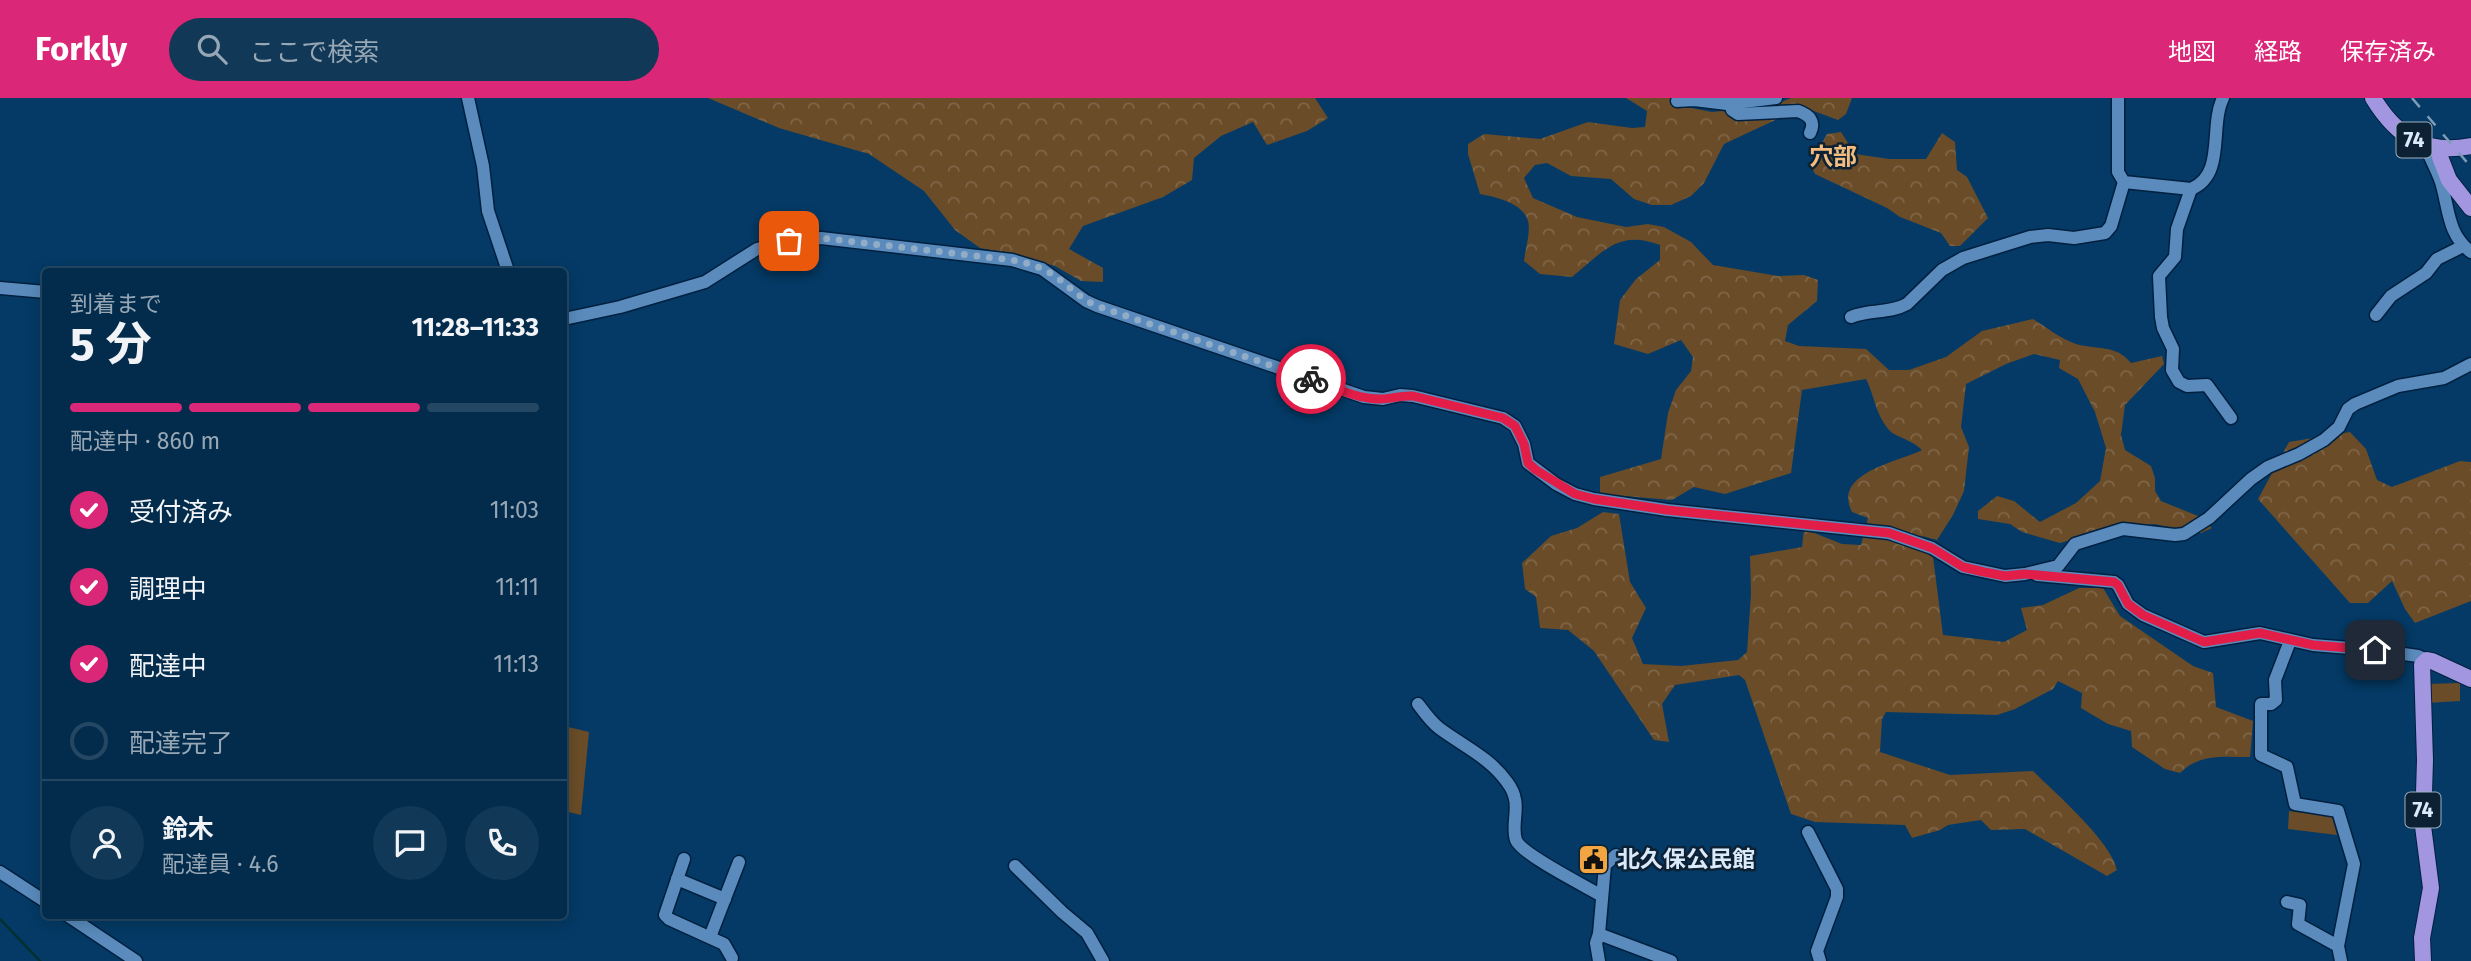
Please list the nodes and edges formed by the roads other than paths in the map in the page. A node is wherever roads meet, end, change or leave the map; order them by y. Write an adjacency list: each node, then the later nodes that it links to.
1 (468, 98): 17 (street)
2 (1776, 98): 7 (street)
3 (2118, 98): 12 (street)
4 (2223, 98): 13 (street)
5 (2373, 98): 9 (main road, 74)
6 (1677, 101): 7 (street)
7 (1730, 103): 8 (street)
8 (1810, 133)
9 (2426, 146): 10 (main road, 74); 15 (street)
10 (2471, 146)
11 (2440, 157): 14 (main road, 74)
12 (2124, 182): 13 (street); 21 (street)
13 (2191, 190): 24 (street)
14 (2471, 208)
15 (2468, 250): 16 (street); 20 (street)
16 (2471, 264)
17 (507, 268)
18 (0, 288): 19 (street)
19 (42, 292)
20 (2376, 315)
21 (1850, 317)
22 (567, 318): 25 (street)
23 (2471, 364): 25 (street)
24 (2231, 418)
25 (2025, 574): 26 (street)
26 (2290, 641): 27 (street); 44 (street)
27 (2427, 660): 28 (main road); 52 (main road, 74)
28 (2471, 678)
29 (1418, 704): 37 (street)
30 (1808, 832): 50 (street)
31 (1616, 855): 37 (street)
32 (684, 859): 36 (street)
33 (739, 862): 39 (street)
34 (1016, 866): 47 (street)
35 (0, 872): 38 (street)
36 (677, 879): 39 (street); 43 (street)
37 (1602, 896): 42 (street)
38 (42, 899)
39 (725, 899): 43 (street)
40 (2287, 902): 44 (street)
41 (73, 919): 46 (street)
42 (1599, 934): 48 (street); 49 (street)
43 (710, 937): 45 (street)
44 (2338, 946): 51 (street)
45 (732, 958)
46 (136, 961)
47 (1103, 961)
48 (1599, 961)
49 (1671, 961)
50 (1820, 961)
51 (2341, 961)
52 (2423, 961)

